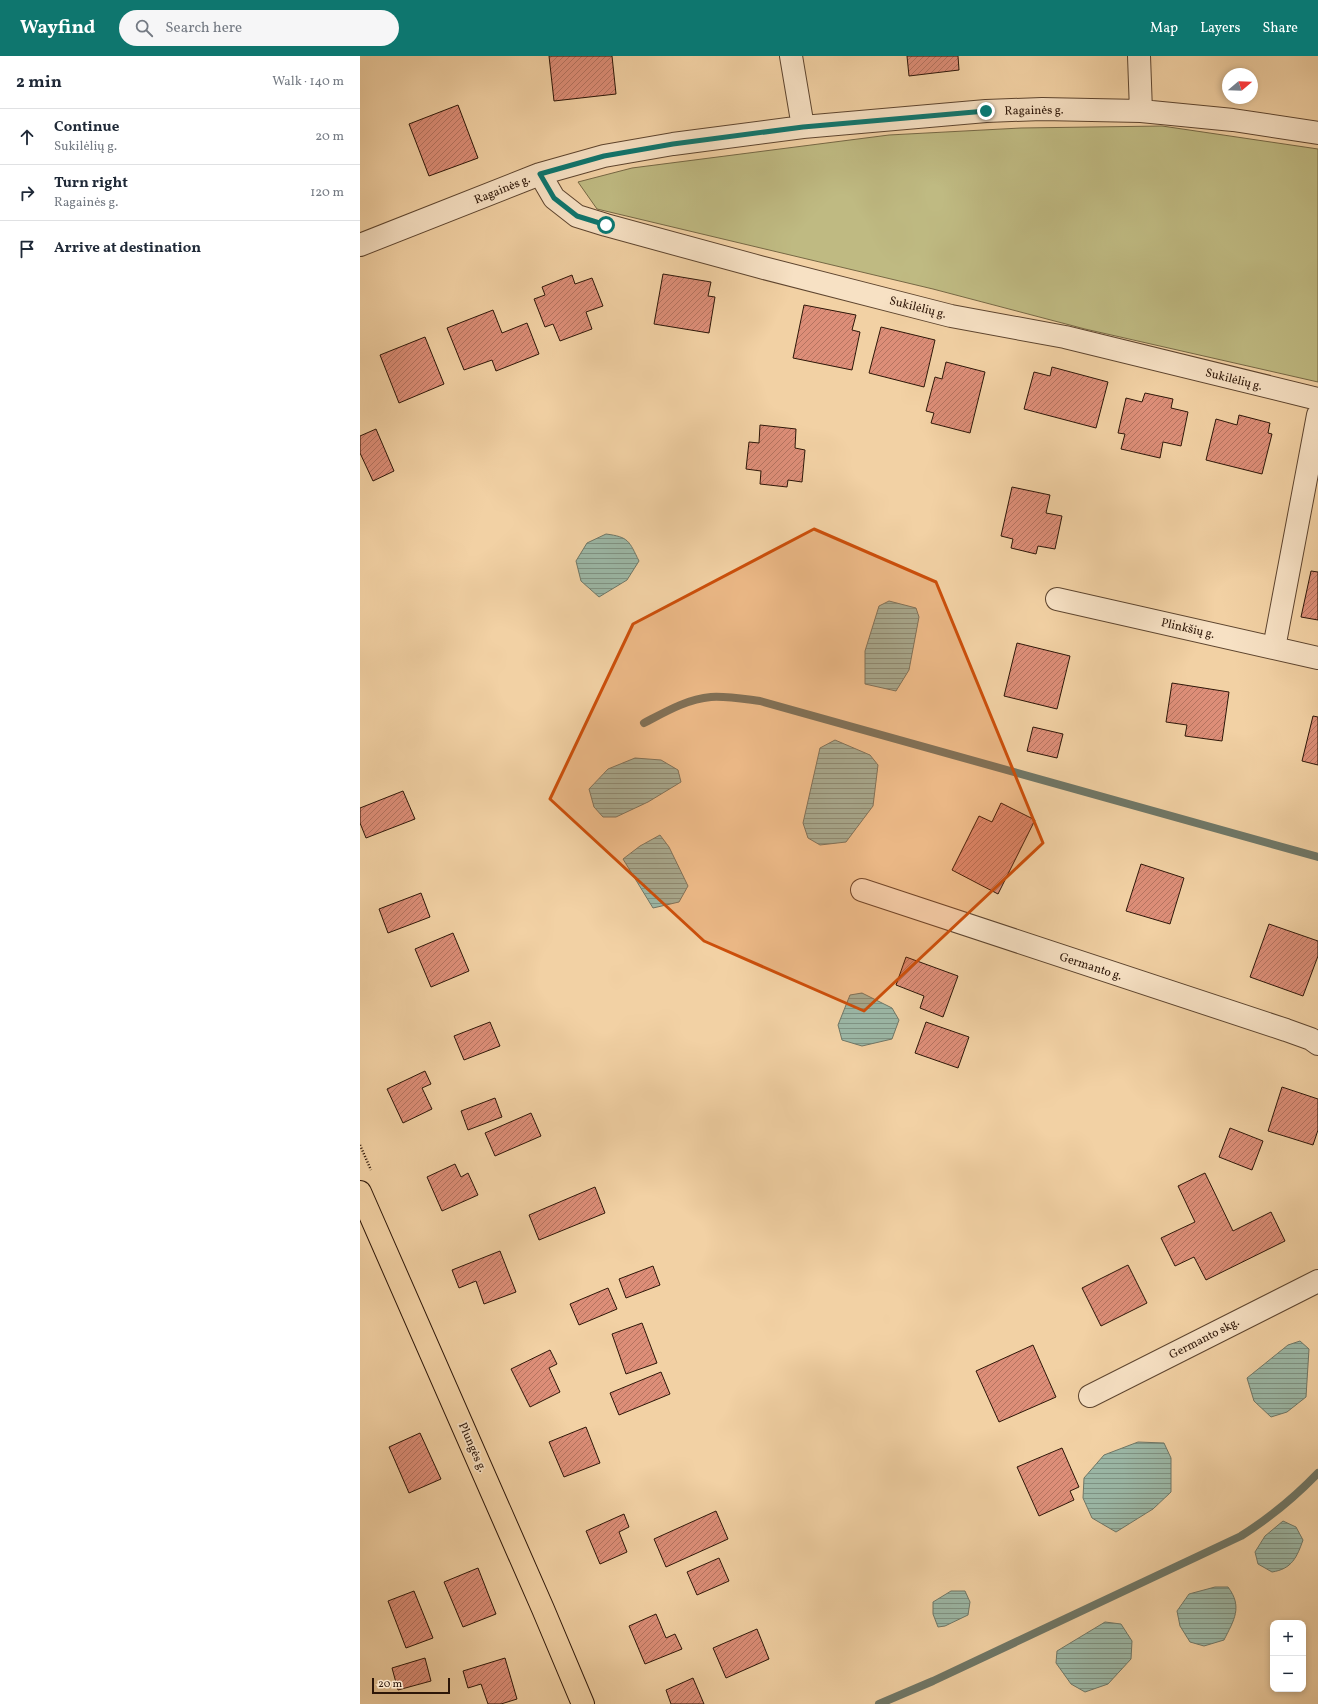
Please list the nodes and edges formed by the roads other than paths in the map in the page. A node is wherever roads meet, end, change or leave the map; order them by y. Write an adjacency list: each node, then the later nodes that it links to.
1 (791, 56): 4 (street)
2 (1139, 56): 3 (street)
3 (1142, 111): 4 (street, Ragainės g.); 5 (street, Ragainės g.)
4 (803, 127): 6 (street, Ragainės g.)
5 (1318, 133)
6 (540, 174): 7 (street, Ragainės g.); 8 (street, Sukilėlių g.)
7 (360, 245)
8 (1318, 399)
9 (1318, 415): 11 (street)
10 (1057, 599): 11 (street, Plinkšių g.)
11 (1274, 648): 12 (street, Plinkšių g.)
12 (1318, 658)
13 (862, 890): 14 (street, Germanto g.)
14 (1318, 1044)
15 (360, 1192): 18 (main road, Plungės g.)
16 (1318, 1281): 17 (street, Germanto skg.)
17 (1090, 1396)
18 (583, 1704)

